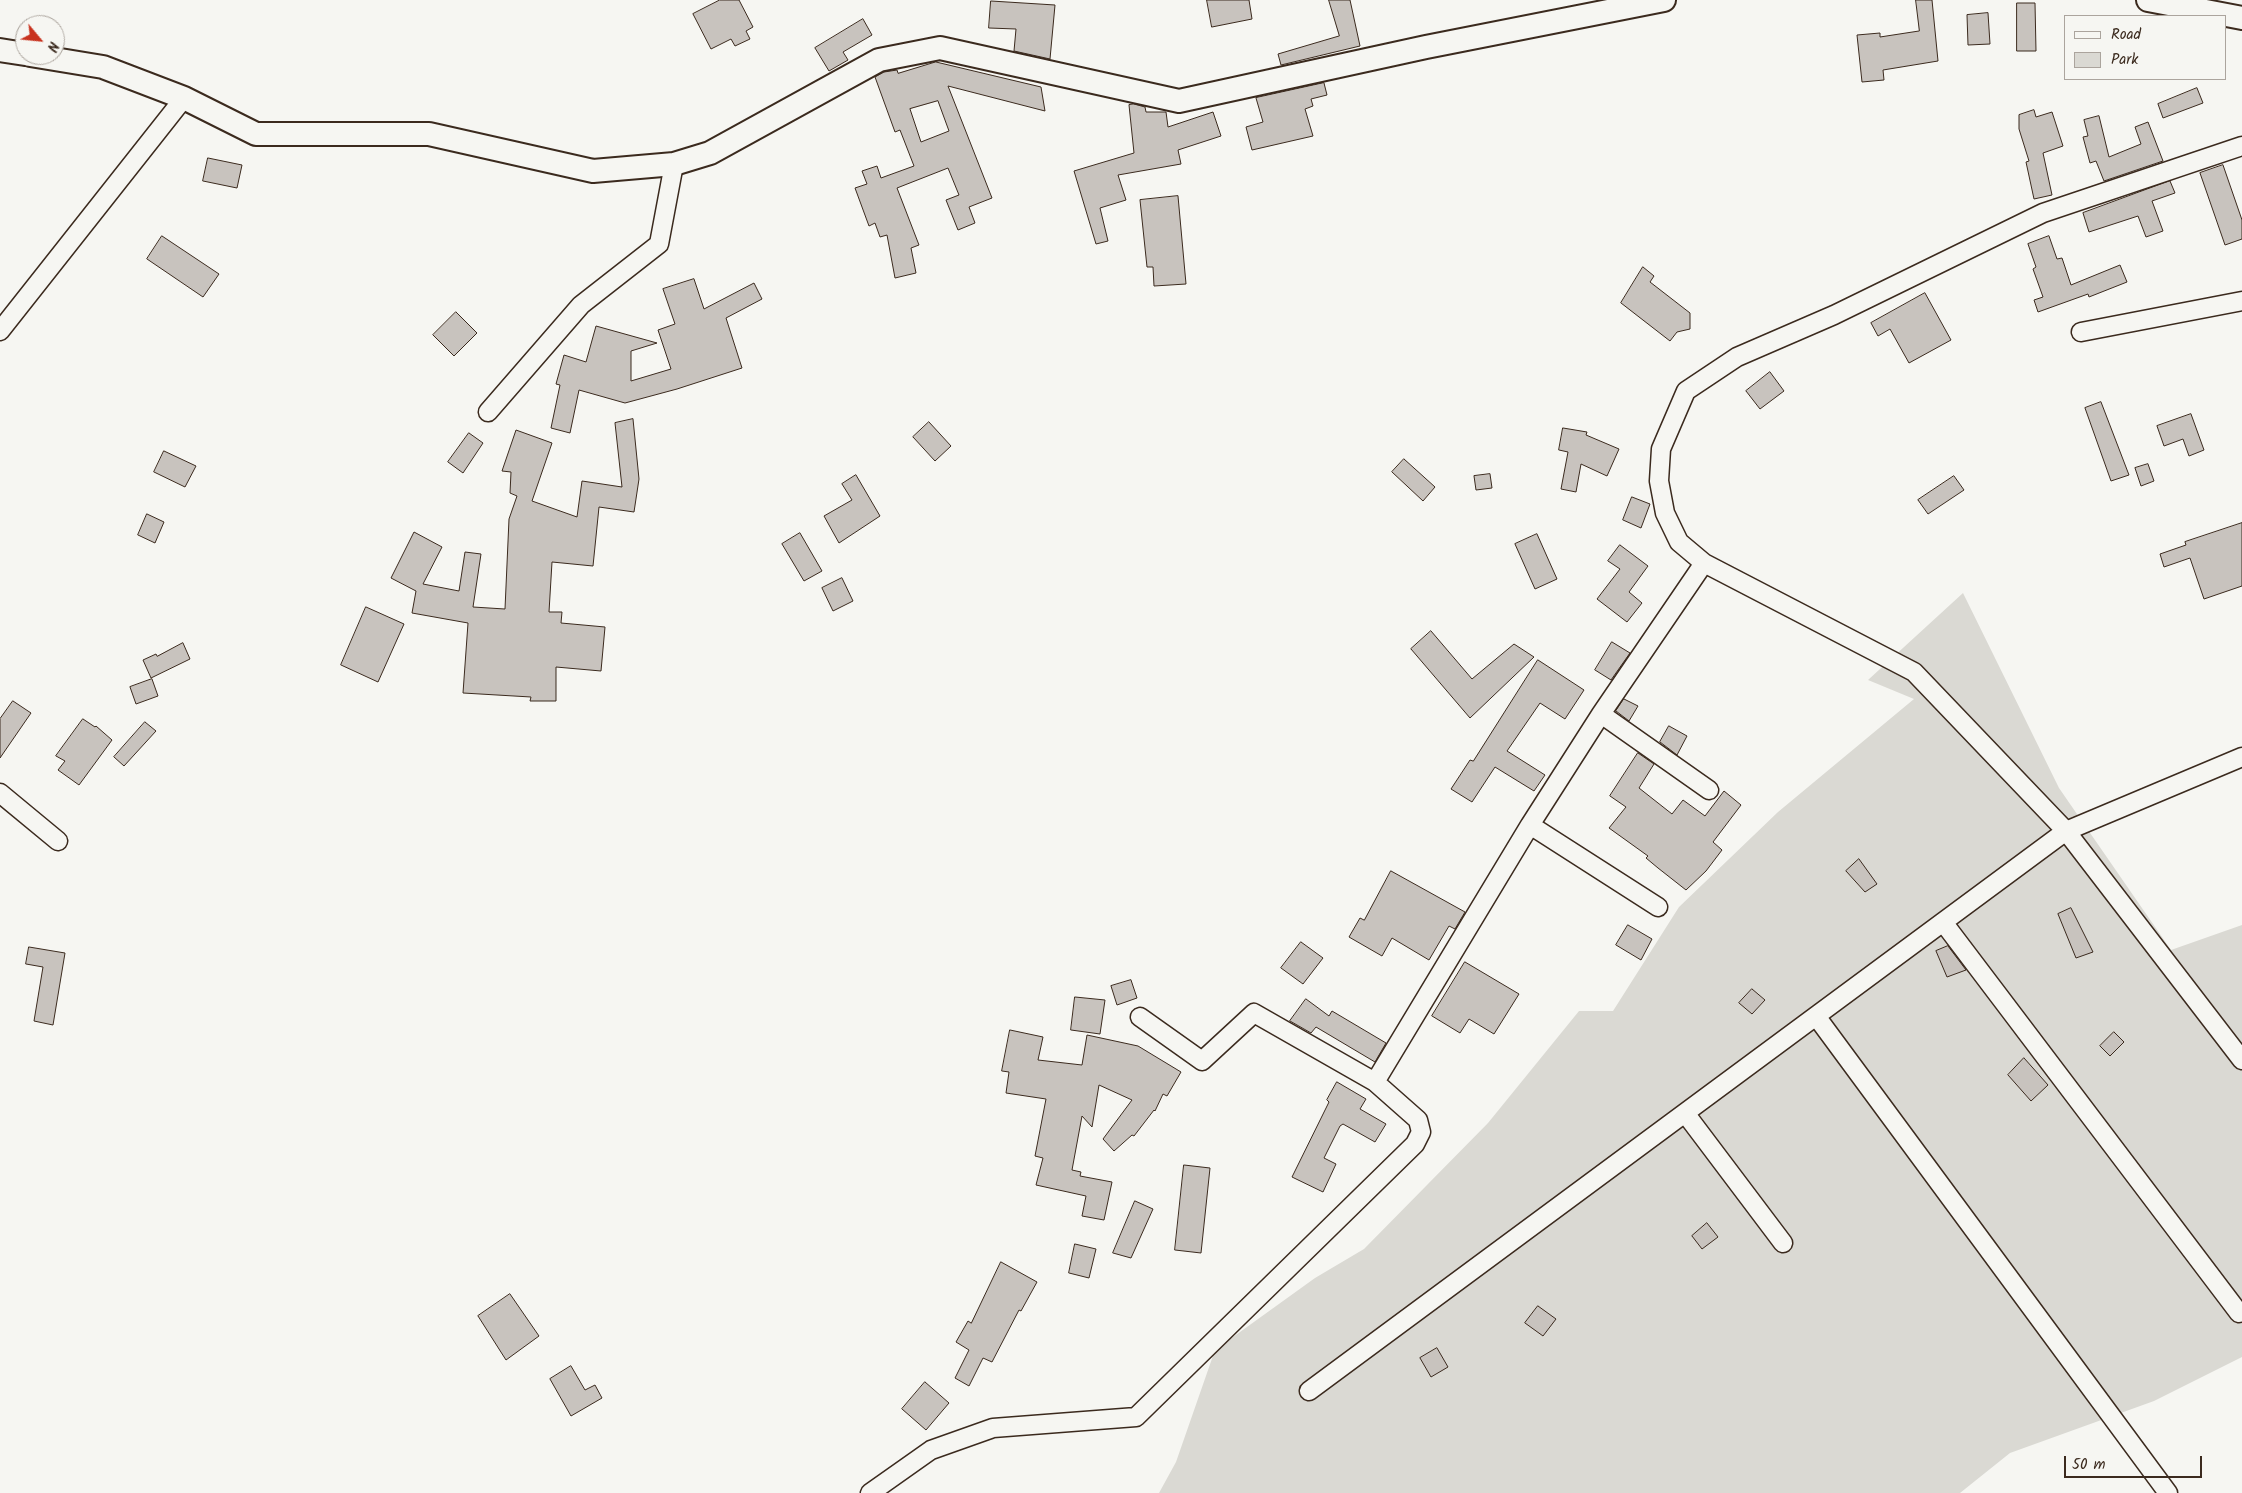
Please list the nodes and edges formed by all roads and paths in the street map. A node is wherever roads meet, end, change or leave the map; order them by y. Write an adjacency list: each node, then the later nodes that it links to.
1 (1664, 0): 11 (street)
2 (2148, 0): 3 (street)
3 (2226, 15)
4 (2227, 15): 5 (street)
5 (2242, 18)
6 (0, 50): 7 (street)
7 (15, 52)
8 (65, 61): 9 (street)
9 (184, 98): 11 (street); 13 (street)
10 (2242, 146): 16 (street)
11 (674, 164): 15 (street)
12 (2242, 301): 14 (street)
13 (0, 331)
14 (2081, 332)
15 (488, 412)
16 (1704, 563): 17 (street); 22 (street)
17 (1601, 714): 19 (street); 21 (street)
18 (2242, 757): 22 (street)
19 (1709, 790)
20 (0, 793): 23 (street)
21 (1530, 824): 24 (street); 29 (street)
22 (2066, 831): 25 (street); 28 (street)
23 (58, 841)
24 (1658, 907)
25 (1943, 922): 27 (street); 32 (street)
26 (1140, 1016): 29 (street)
27 (1816, 1016): 30 (street); 35 (street)
28 (2242, 1060)
29 (1375, 1082): 34 (street)
30 (1685, 1113): 31 (street); 33 (street)
31 (1783, 1243)
32 (2238, 1313)
33 (1309, 1391)
34 (870, 1493)
35 (2168, 1493)

